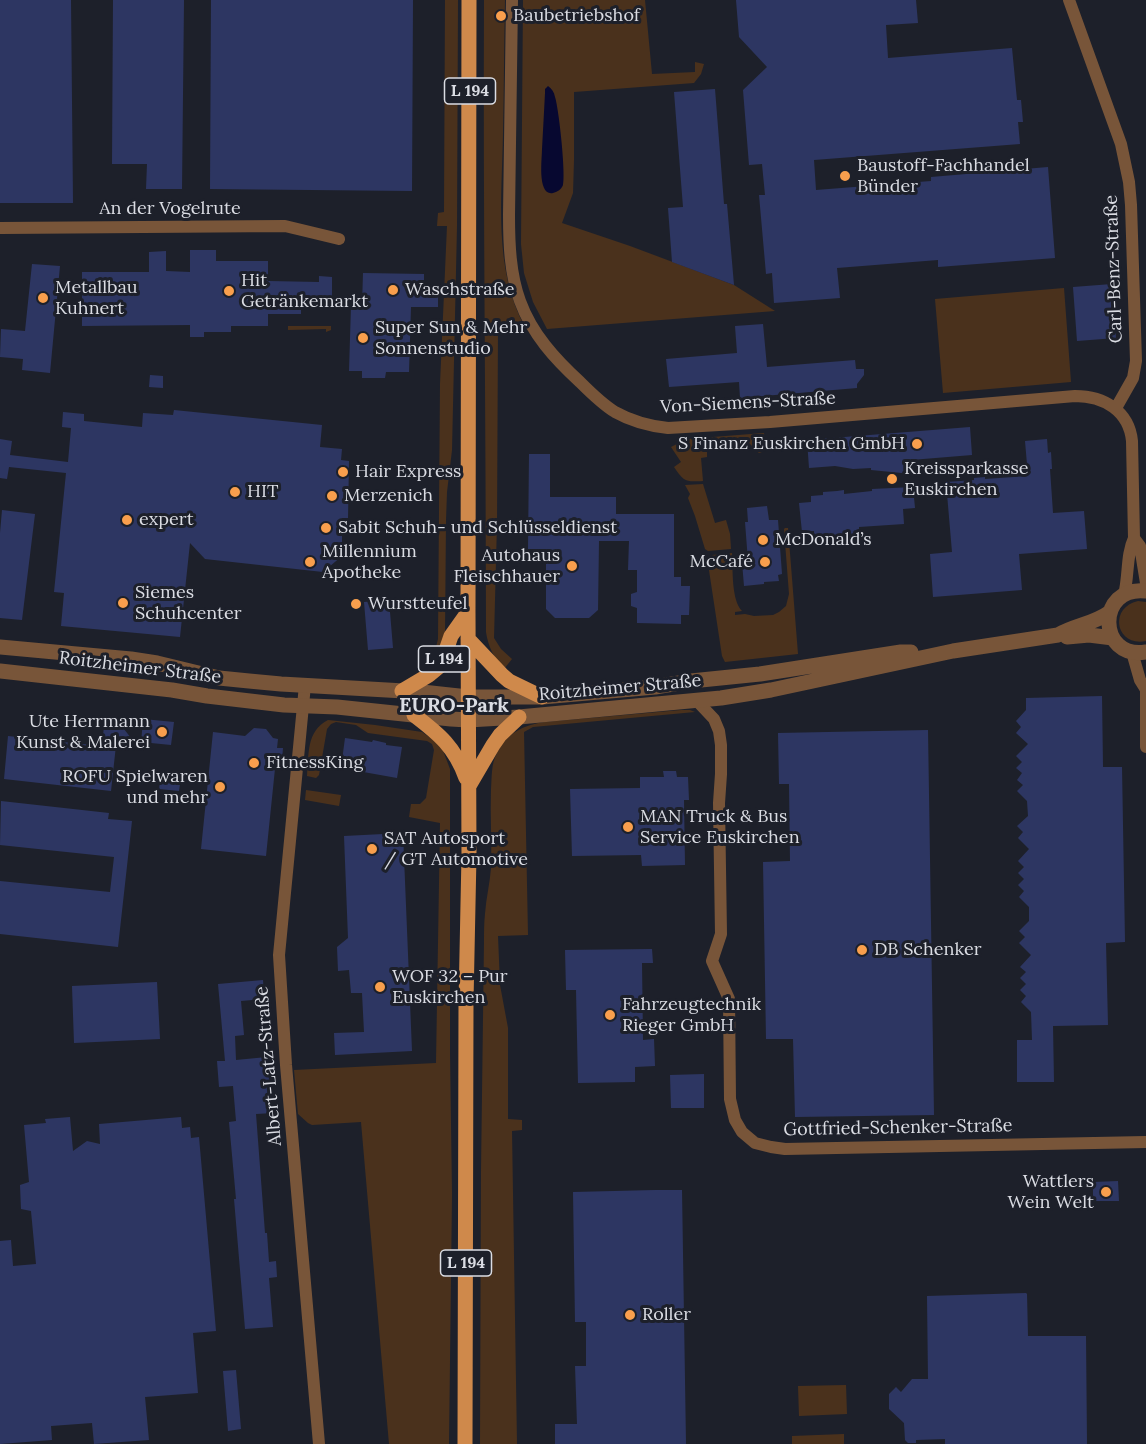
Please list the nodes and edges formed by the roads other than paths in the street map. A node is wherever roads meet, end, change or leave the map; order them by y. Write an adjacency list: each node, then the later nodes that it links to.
1 (470, 0): 11 (main road, L 194)
2 (512, 0): 6 (street, Von-Siemens-Straße)
3 (1069, 0): 6 (street, Carl-Benz-Straße)
4 (0, 228): 5 (street, An der Vogelrute)
5 (339, 239)
6 (1116, 408): 7 (street)
7 (1134, 538): 8 (street); 10 (street)
8 (1146, 583)
9 (1146, 591): 10 (street)
10 (1124, 595): 12 (street)
11 (468, 612): 15 (main road, L 194); 22 (main road, L 194)
12 (1110, 612): 13 (street, Roitzheimer Straße); 14 (street)
13 (1058, 635): 14 (street, Roitzheimer Straße); 17 (street, Roitzheimer Straße)
14 (1113, 638): 18 (street)
15 (468, 639): 23 (main road, L 194); 24 (main road, L 194)
16 (0, 647): 20 (street, Roitzheimer Straße)
17 (953, 651): 24 (street, Roitzheimer Straße); 25 (street, Roitzheimer Straße)
18 (1139, 652): 21 (street)
19 (0, 671): 26 (street, Roitzheimer Straße)
20 (305, 685): 22 (street, Roitzheimer Straße); 26 (street, Albert-Latz-Straße)
21 (1145, 687): 30 (street)
22 (402, 691): 23 (street, Roitzheimer Straße)
23 (468, 697): 24 (street, Roitzheimer Straße); 29 (main road, L 194)
24 (542, 698)
25 (697, 701): 28 (street, Roitzheimer Straße); 32 (street, Gottfried-Schenker-Straße)
26 (303, 705): 27 (street, Roitzheimer Straße); 33 (street, Albert-Latz-Straße)
27 (414, 715): 29 (street, Roitzheimer Straße); 31 (main road, L 194)
28 (519, 717): 29 (street, Roitzheimer Straße); 31 (main road, L 194)
29 (468, 720): 31 (main road, L 194)
30 (1146, 747)
31 (469, 786): 34 (main road, L 194)
32 (1146, 1142)
33 (319, 1444)
34 (465, 1444)

